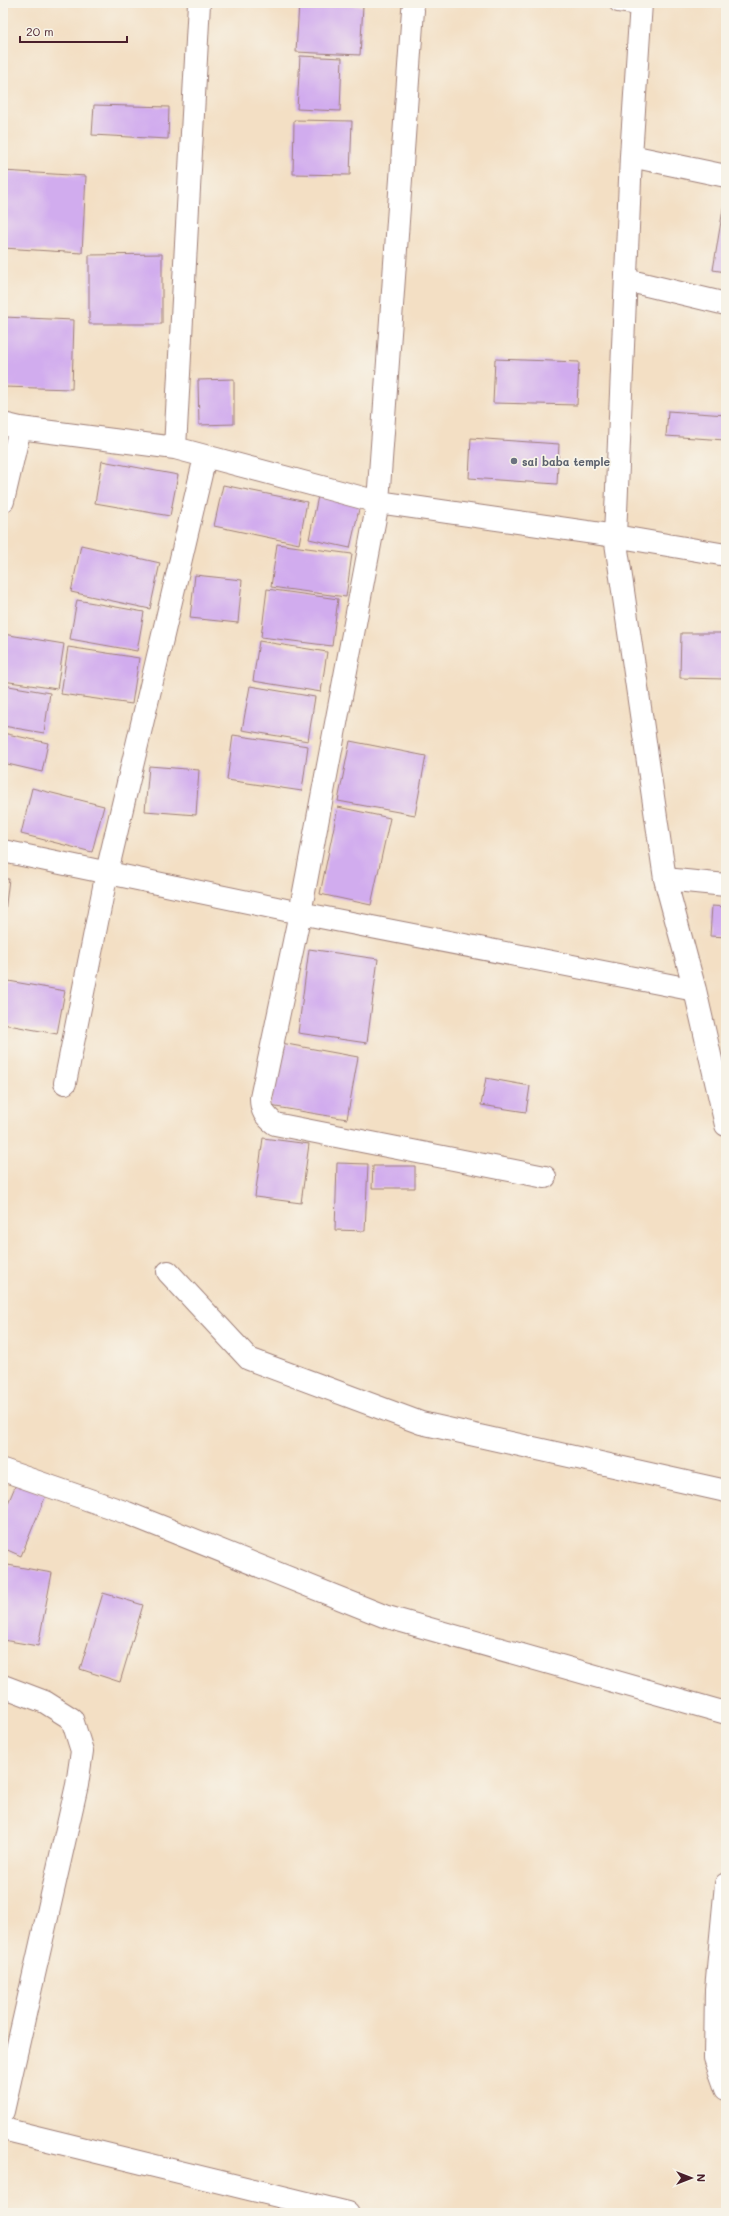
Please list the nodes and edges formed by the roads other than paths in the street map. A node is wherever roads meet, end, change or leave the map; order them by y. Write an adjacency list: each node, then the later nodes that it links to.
1 (199, 3): 10 (street)
2 (618, 3): 3 (lane)
3 (641, 5): 5 (street)
4 (413, 10): 13 (street)
5 (631, 156): 6 (street); 7 (street)
6 (726, 176)
7 (626, 280): 8 (street); 14 (street)
8 (726, 304)
9 (11, 426): 10 (street); 12 (street)
10 (175, 448): 11 (street)
11 (205, 457): 13 (street); 17 (street)
12 (3, 502)
13 (378, 502): 14 (street); 20 (street)
14 (616, 536): 15 (street); 18 (street)
15 (726, 555)
16 (3, 851): 17 (street)
17 (107, 872): 20 (street); 22 (street)
18 (665, 879): 19 (street); 21 (street)
19 (726, 885)
20 (300, 913): 21 (street); 24 (street)
21 (695, 990): 23 (street)
22 (65, 1083)
23 (726, 1124)
24 (545, 1177)
25 (168, 1272): 27 (street)
26 (3, 1470): 29 (street)
27 (726, 1491)
28 (3, 1686): 32 (street)
29 (726, 1713)
30 (726, 1884): 31 (street)
31 (726, 2089)
32 (3, 2111)
33 (3, 2129): 34 (street)
34 (348, 2213)

